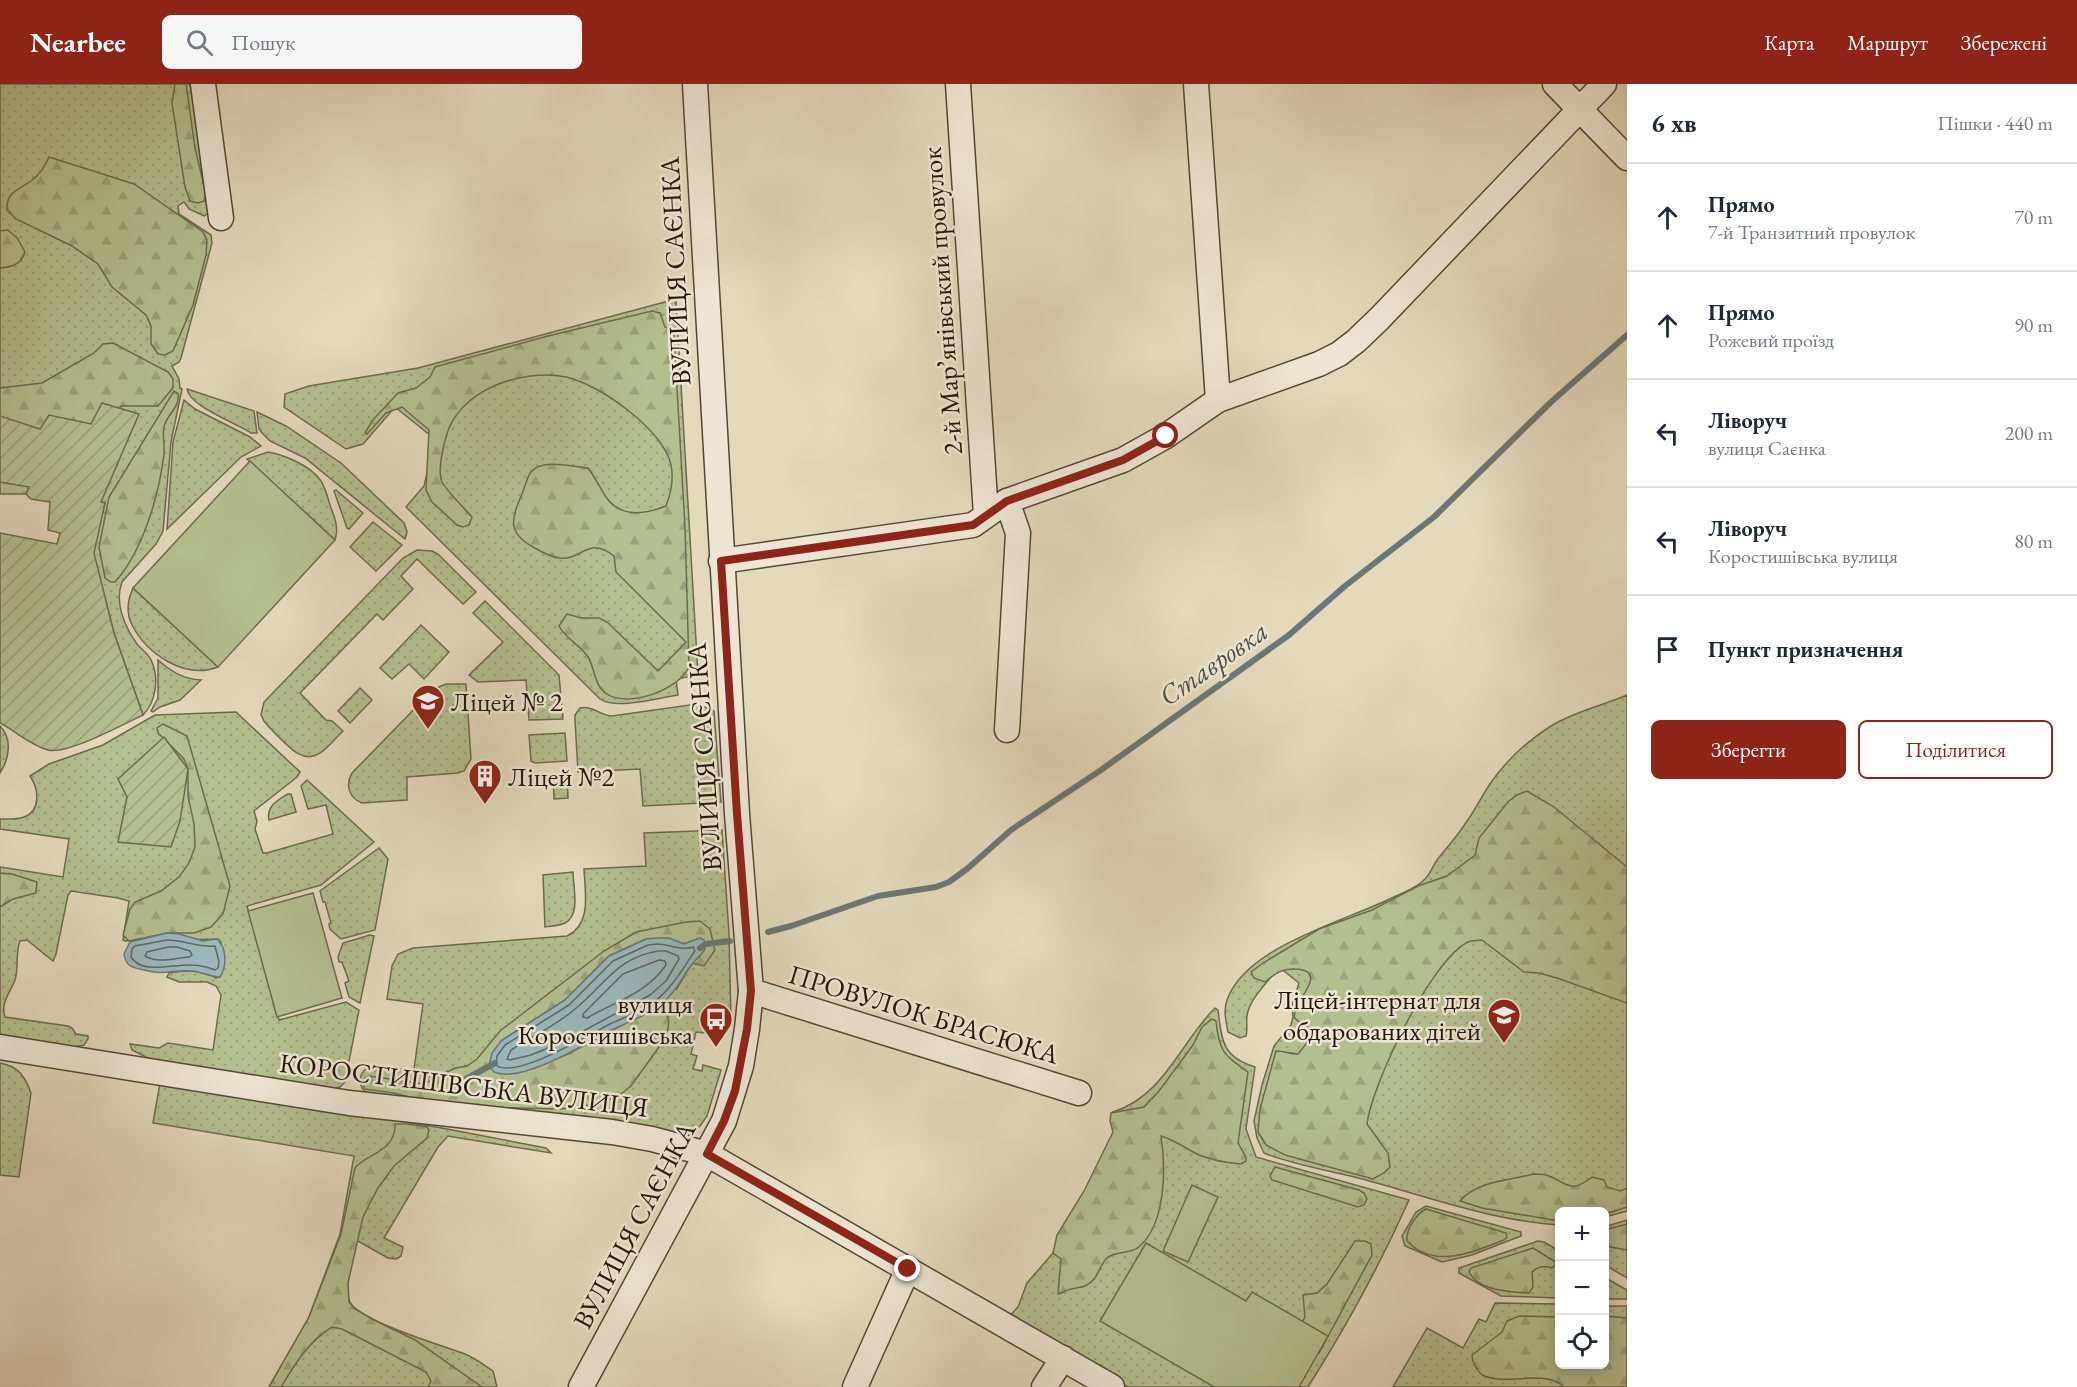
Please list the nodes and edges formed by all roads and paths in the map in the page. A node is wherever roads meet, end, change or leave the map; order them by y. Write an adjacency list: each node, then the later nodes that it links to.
1 (203, 84): 9 (street)
2 (695, 84): 13 (street, ВУЛИЦЯ САЄНКА)
3 (958, 84): 12 (street, 2-й Марʼянівський провулок)
4 (1196, 84): 10 (street)
5 (1555, 84): 7 (street)
6 (1604, 84): 7 (street)
7 (1580, 110): 8 (street); 10 (street)
8 (1627, 158)
9 (221, 219)
10 (1218, 400): 11 (street)
11 (1007, 501): 12 (street); 14 (street)
12 (986, 515): 13 (street)
13 (721, 561): 15 (street, ВУЛИЦЯ САЄНКА)
14 (1007, 730)
15 (751, 991): 17 (street, ПРОВУЛОК БРАСЮКА); 18 (street, ВУЛИЦЯ САЄНКА)
16 (0, 1047): 18 (street, КОРОСТИШІВСЬКА ВУЛИЦЯ)
17 (1078, 1093)
18 (707, 1154): 19 (street, КОРОСТИШІВСЬКА ВУЛИЦЯ); 21 (street, ВУЛИЦЯ САЄНКА)
19 (908, 1269): 20 (street, КОРОСТИШІВСЬКА ВУЛИЦЯ); 22 (street)
20 (1063, 1358): 23 (street); 24 (street, КОРОСТИШІВСЬКА ВУЛИЦЯ)
21 (581, 1387)
22 (855, 1387)
23 (1044, 1387)
24 (1112, 1387)

